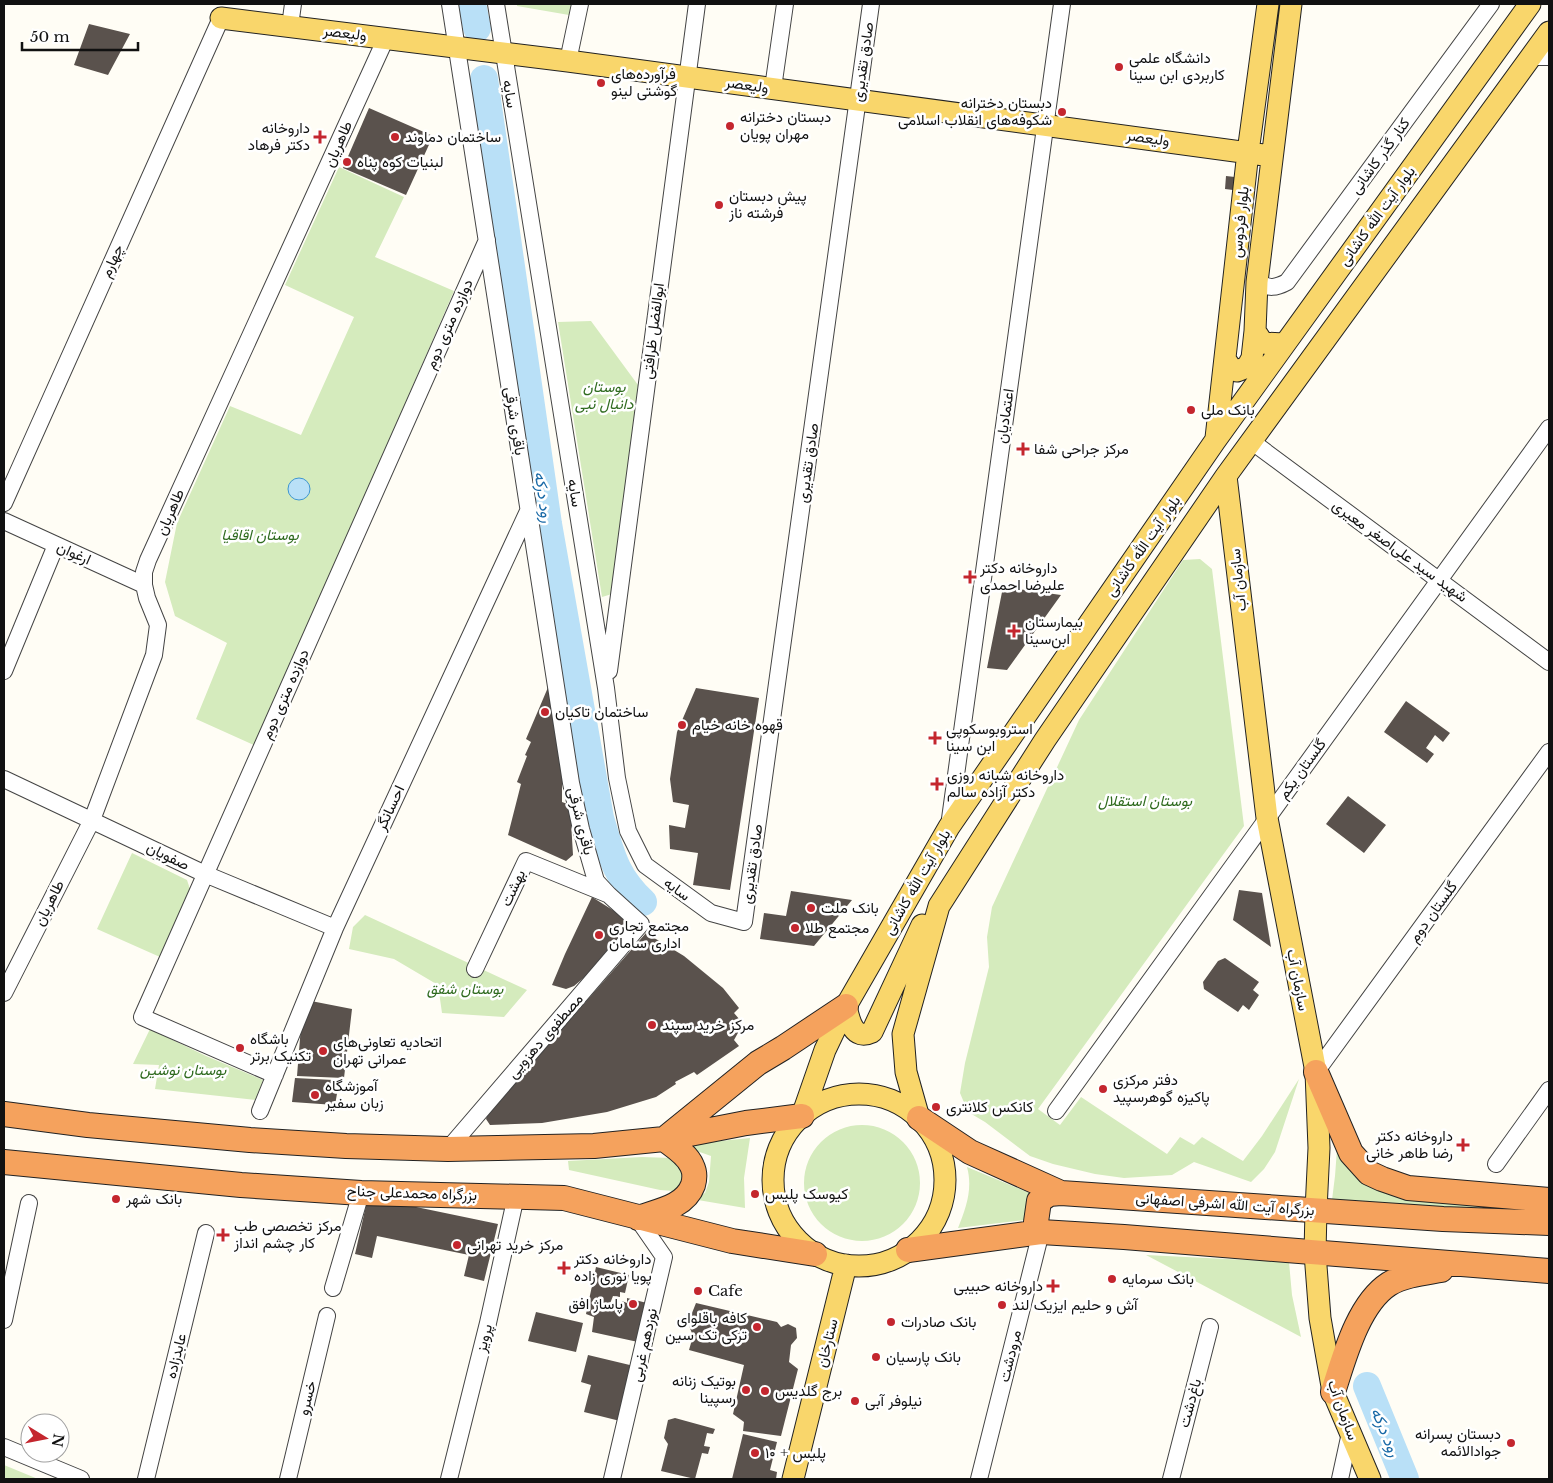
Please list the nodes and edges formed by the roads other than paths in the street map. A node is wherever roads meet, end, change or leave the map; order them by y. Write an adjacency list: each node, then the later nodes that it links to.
1 (293, 4): 16 (street)
2 (450, 4): 19 (street, باقری شرقی)
3 (496, 4): 20 (street, سایه)
4 (580, 4): 22 (street)
5 (697, 4): 23 (street, ابوالفضل ظرافتی)
6 (785, 4): 24 (street)
7 (871, 4): 25 (street, صادق تقدیری)
8 (1062, 4): 26 (street, اعتمادیان)
9 (1291, 4): 15 (main road, بلوار فردوس)
10 (1303, 4): 15 (street)
11 (1491, 4): 30 (street, کنار گذر کاشانی)
12 (1530, 4): 32 (main road, بلوار آیت الله کاشانی)
13 (1266, 13): 15 (main road); 27 (main road, بلوار فردوس)
14 (221, 18): 16 (main road, ولیعصر); 38 (street, چهارم)
15 (1289, 25): 28 (main road, بلوار فردوس)
16 (290, 26): 18 (main road, ولیعصر)
17 (1549, 32): 21 (main road, بلوار آیت الله کاشانی)
18 (386, 38): 19 (main road, ولیعصر); 43 (street, طاهریان)
19 (457, 47): 20 (main road, ولیعصر); 29 (street, باقری شرقی)
20 (503, 52): 22 (main road, ولیعصر); 46 (street, سایه)
21 (1540, 57): 36 (main road, بلوار آیت الله کاشانی)
22 (568, 61): 23 (main road, ولیعصر)
23 (686, 77): 24 (main road, ولیعصر); 46 (street, ابوالفضل ظرافتی)
24 (773, 88): 25 (main road, ولیعصر)
25 (858, 100): 26 (main road, ولیعصر); 55 (street, صادق تقدیری)
26 (1045, 124): 27 (main road, ولیعصر); 51 (street, اعتمادیان)
27 (1248, 152): 28 (main road, ولیعصر); 33 (main road, بلوار فردوس)
28 (1272, 156): 30 (main road, بلوار فردوس)
29 (487, 240): 39 (street, باقری شرقی); 52 (street, دوازده متری دوم)
30 (1257, 282): 31 (main road, بلوار فردوس)
31 (1254, 331): 32 (main road); 33 (main road, بلوار فردوس)
32 (1284, 344): 35 (main road, بلوار آیت الله کاشانی)
33 (1225, 359): 35 (main road, بلوار فردوس)
34 (1549, 428): 42 (street, گلستان یکم)
35 (1215, 441): 51 (main road, بلوار آیت الله کاشانی)
36 (1251, 441): 37 (main road, بلوار آیت الله کاشانی); 42 (street, شهید سید علی‌اصغر معیری)
37 (1226, 476): 49 (main road, سازمان آب); 54 (main road, بلوار آیت الله کاشانی)
38 (4, 503)
39 (528, 509): 53 (street, باقری شرقی); 57 (street, احسانگر)
40 (4, 521): 41 (street, ارغوان)
41 (56, 545): 43 (street, ارغوان); 45 (street)
42 (1439, 580): 44 (street, شهید سید علی‌اصغر معیری); 49 (street, گلستان یکم)
43 (144, 585): 50 (street, طاهریان)
44 (1549, 662)
45 (4, 671)
46 (606, 688): 55 (street, سایه)
47 (1549, 752): 61 (street, گلستان دوم)
48 (4, 780): 50 (street, صفویان)
49 (1267, 818): 61 (main road, سازمان آب); 64 (street, گلستان یکم)
50 (92, 820): 52 (street, صفویان); 59 (street, طاهریان)
51 (949, 828): 60 (main road, بلوار آیت الله کاشانی)
52 (205, 874): 57 (street, صفویان); 62 (street, دوازده متری دوم)
53 (609, 894): 56 (street, باقری شرقی); 58 (street, بهشت)
54 (938, 906): 60 (main road); 68 (main road, بلوار آیت الله کاشانی)
55 (744, 922)
56 (641, 924): 70 (street, مصطفوی دهزویی)
57 (334, 928): 62 (street, احسانگر)
58 (475, 969)
59 (4, 993)
60 (846, 1006): 67 (main road, بلوار آیت الله کاشانی); 69 (highway)
61 (1316, 1072): 76 (highway); 78 (main road, سازمان آب)
62 (274, 1075): 65 (street, احسانگر)
63 (1549, 1090): 72 (street)
64 (1056, 1110)
65 (260, 1111)
66 (4, 1114): 70 (highway)
67 (802, 1116): 68 (main road); 69 (highway); 85 (main road)
68 (919, 1118): 74 (highway, بزرگراه آیت الله اشرفی اصفهانی); 83 (main road)
69 (664, 1139): 70 (highway); 79 (highway)
70 (448, 1149)
71 (4, 1162): 73 (highway, بزرگراه محمدعلی جناح)
72 (1496, 1164)
73 (361, 1193): 75 (highway, بزرگراه محمدعلی جناح); 89 (street)
74 (1061, 1193): 78 (highway, بزرگراه آیت الله اشرفی اصفهانی); 81 (highway)
75 (516, 1196): 79 (highway, بزرگراه محمدعلی جناح); 99 (street, پرویز)
76 (1549, 1200)
77 (29, 1204): 91 (street)
78 (1316, 1210): 80 (highway, بزرگراه آیت الله اشرفی اصفهانی); 84 (main road, سازمان آب)
79 (637, 1218): 85 (highway, بزرگراه محمدعلی جناح); 100 (street, نوزدهم غربی)
80 (1549, 1224)
81 (1041, 1232): 83 (highway); 84 (highway); 102 (street, مرودشت)
82 (206, 1233): 97 (street, عابدزاده)
83 (908, 1250): 86 (main road)
84 (1316, 1252): 87 (highway); 93 (main road, سازمان آب)
85 (815, 1254): 86 (main road)
86 (846, 1264): 101 (main road, ستارخان)
87 (1468, 1265): 88 (highway); 93 (highway)
88 (1549, 1271)
89 (333, 1288)
90 (327, 1316): 98 (street, خسرو)
91 (4, 1320)
92 (1210, 1327): 103 (street, باغ‌دشت)
93 (1333, 1392): 94 (main road, سازمان آب)
94 (1350, 1432): 104 (street); 105 (main road, سازمان آب)
95 (4, 1447): 96 (street)
96 (81, 1479)
97 (146, 1479)
98 (288, 1479)
99 (449, 1479)
100 (612, 1479)
101 (793, 1479)
102 (979, 1479)
103 (1171, 1479)
104 (1340, 1479)
105 (1370, 1479)

